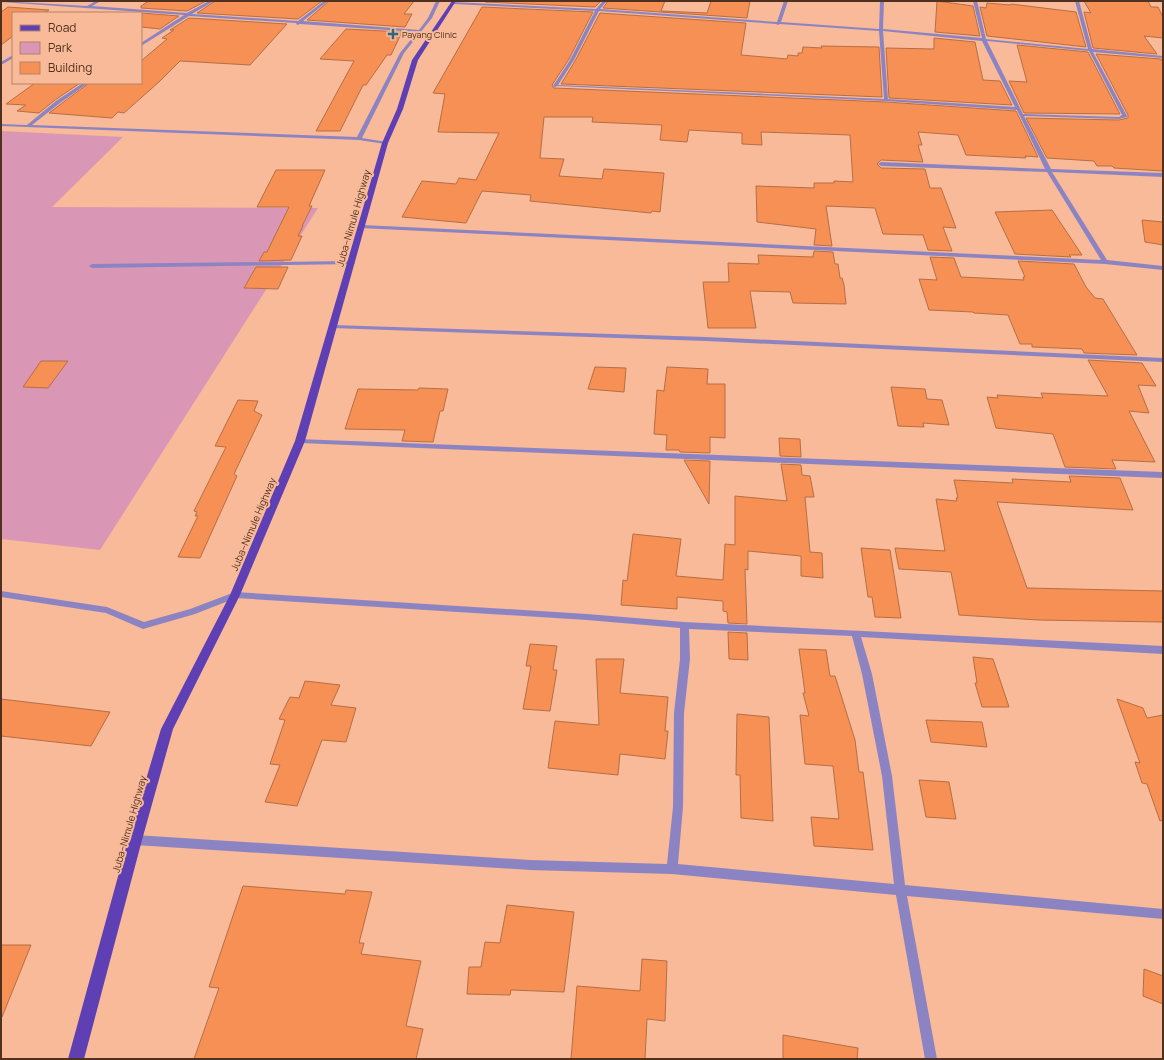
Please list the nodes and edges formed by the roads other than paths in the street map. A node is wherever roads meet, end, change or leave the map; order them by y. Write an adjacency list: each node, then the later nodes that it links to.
1 (1, 1): 11 (street)
2 (100, 1): 14 (street)
3 (212, 1): 18 (street)
4 (326, 1): 19 (street)
5 (438, 1): 22 (street)
6 (606, 1): 15 (street)
7 (786, 1): 20 (street)
8 (882, 1): 21 (street)
9 (975, 1): 23 (street)
10 (1077, 1): 25 (street)
11 (10, 2): 13 (street); 14 (street)
12 (454, 2): 15 (street); 36 (main road, Juba–Nimule Highway)
13 (1, 7)
14 (82, 9): 16 (street)
15 (596, 10): 20 (street); 30 (street)
16 (126, 12)
17 (142, 13): 18 (street)
18 (185, 16): 19 (street); 24 (street)
19 (296, 24): 22 (street)
20 (778, 24): 21 (street)
21 (881, 30): 23 (street); 30 (street)
22 (420, 31): 35 (street)
23 (984, 40): 25 (street); 31 (street)
24 (142, 44)
25 (1090, 50): 27 (street); 32 (street)
26 (12, 57): 28 (street)
27 (1163, 57)
28 (1, 64)
29 (85, 84): 34 (street)
30 (886, 100): 31 (street)
31 (1018, 110): 32 (street)
32 (1021, 115): 38 (street)
33 (1, 125): 34 (street)
34 (28, 126): 35 (street)
35 (359, 139): 36 (street)
36 (385, 143): 40 (main road, Juba–Nimule Highway)
37 (881, 164): 38 (street)
38 (1049, 170): 39 (street); 41 (street)
39 (1163, 175)
40 (362, 226): 41 (street); 42 (main road, Juba–Nimule Highway)
41 (1105, 262): 44 (street)
42 (352, 263): 43 (street); 45 (main road, Juba–Nimule Highway)
43 (92, 266)
44 (1163, 268)
45 (333, 327): 46 (street); 47 (main road, Juba–Nimule Highway)
46 (1163, 360)
47 (300, 441): 48 (street); 50 (main road, Juba–Nimule Highway)
48 (1163, 475)
49 (1, 594): 50 (street)
50 (235, 596): 51 (street); 54 (main road, Juba–Nimule Highway)
51 (684, 625): 52 (street); 55 (street)
52 (856, 633): 53 (street); 56 (street)
53 (1163, 650)
54 (135, 840): 55 (street); 58 (main road, Juba–Nimule Highway)
55 (672, 869): 56 (street)
56 (900, 889): 57 (street); 59 (street)
57 (1163, 914)
58 (76, 1059)
59 (931, 1059)

